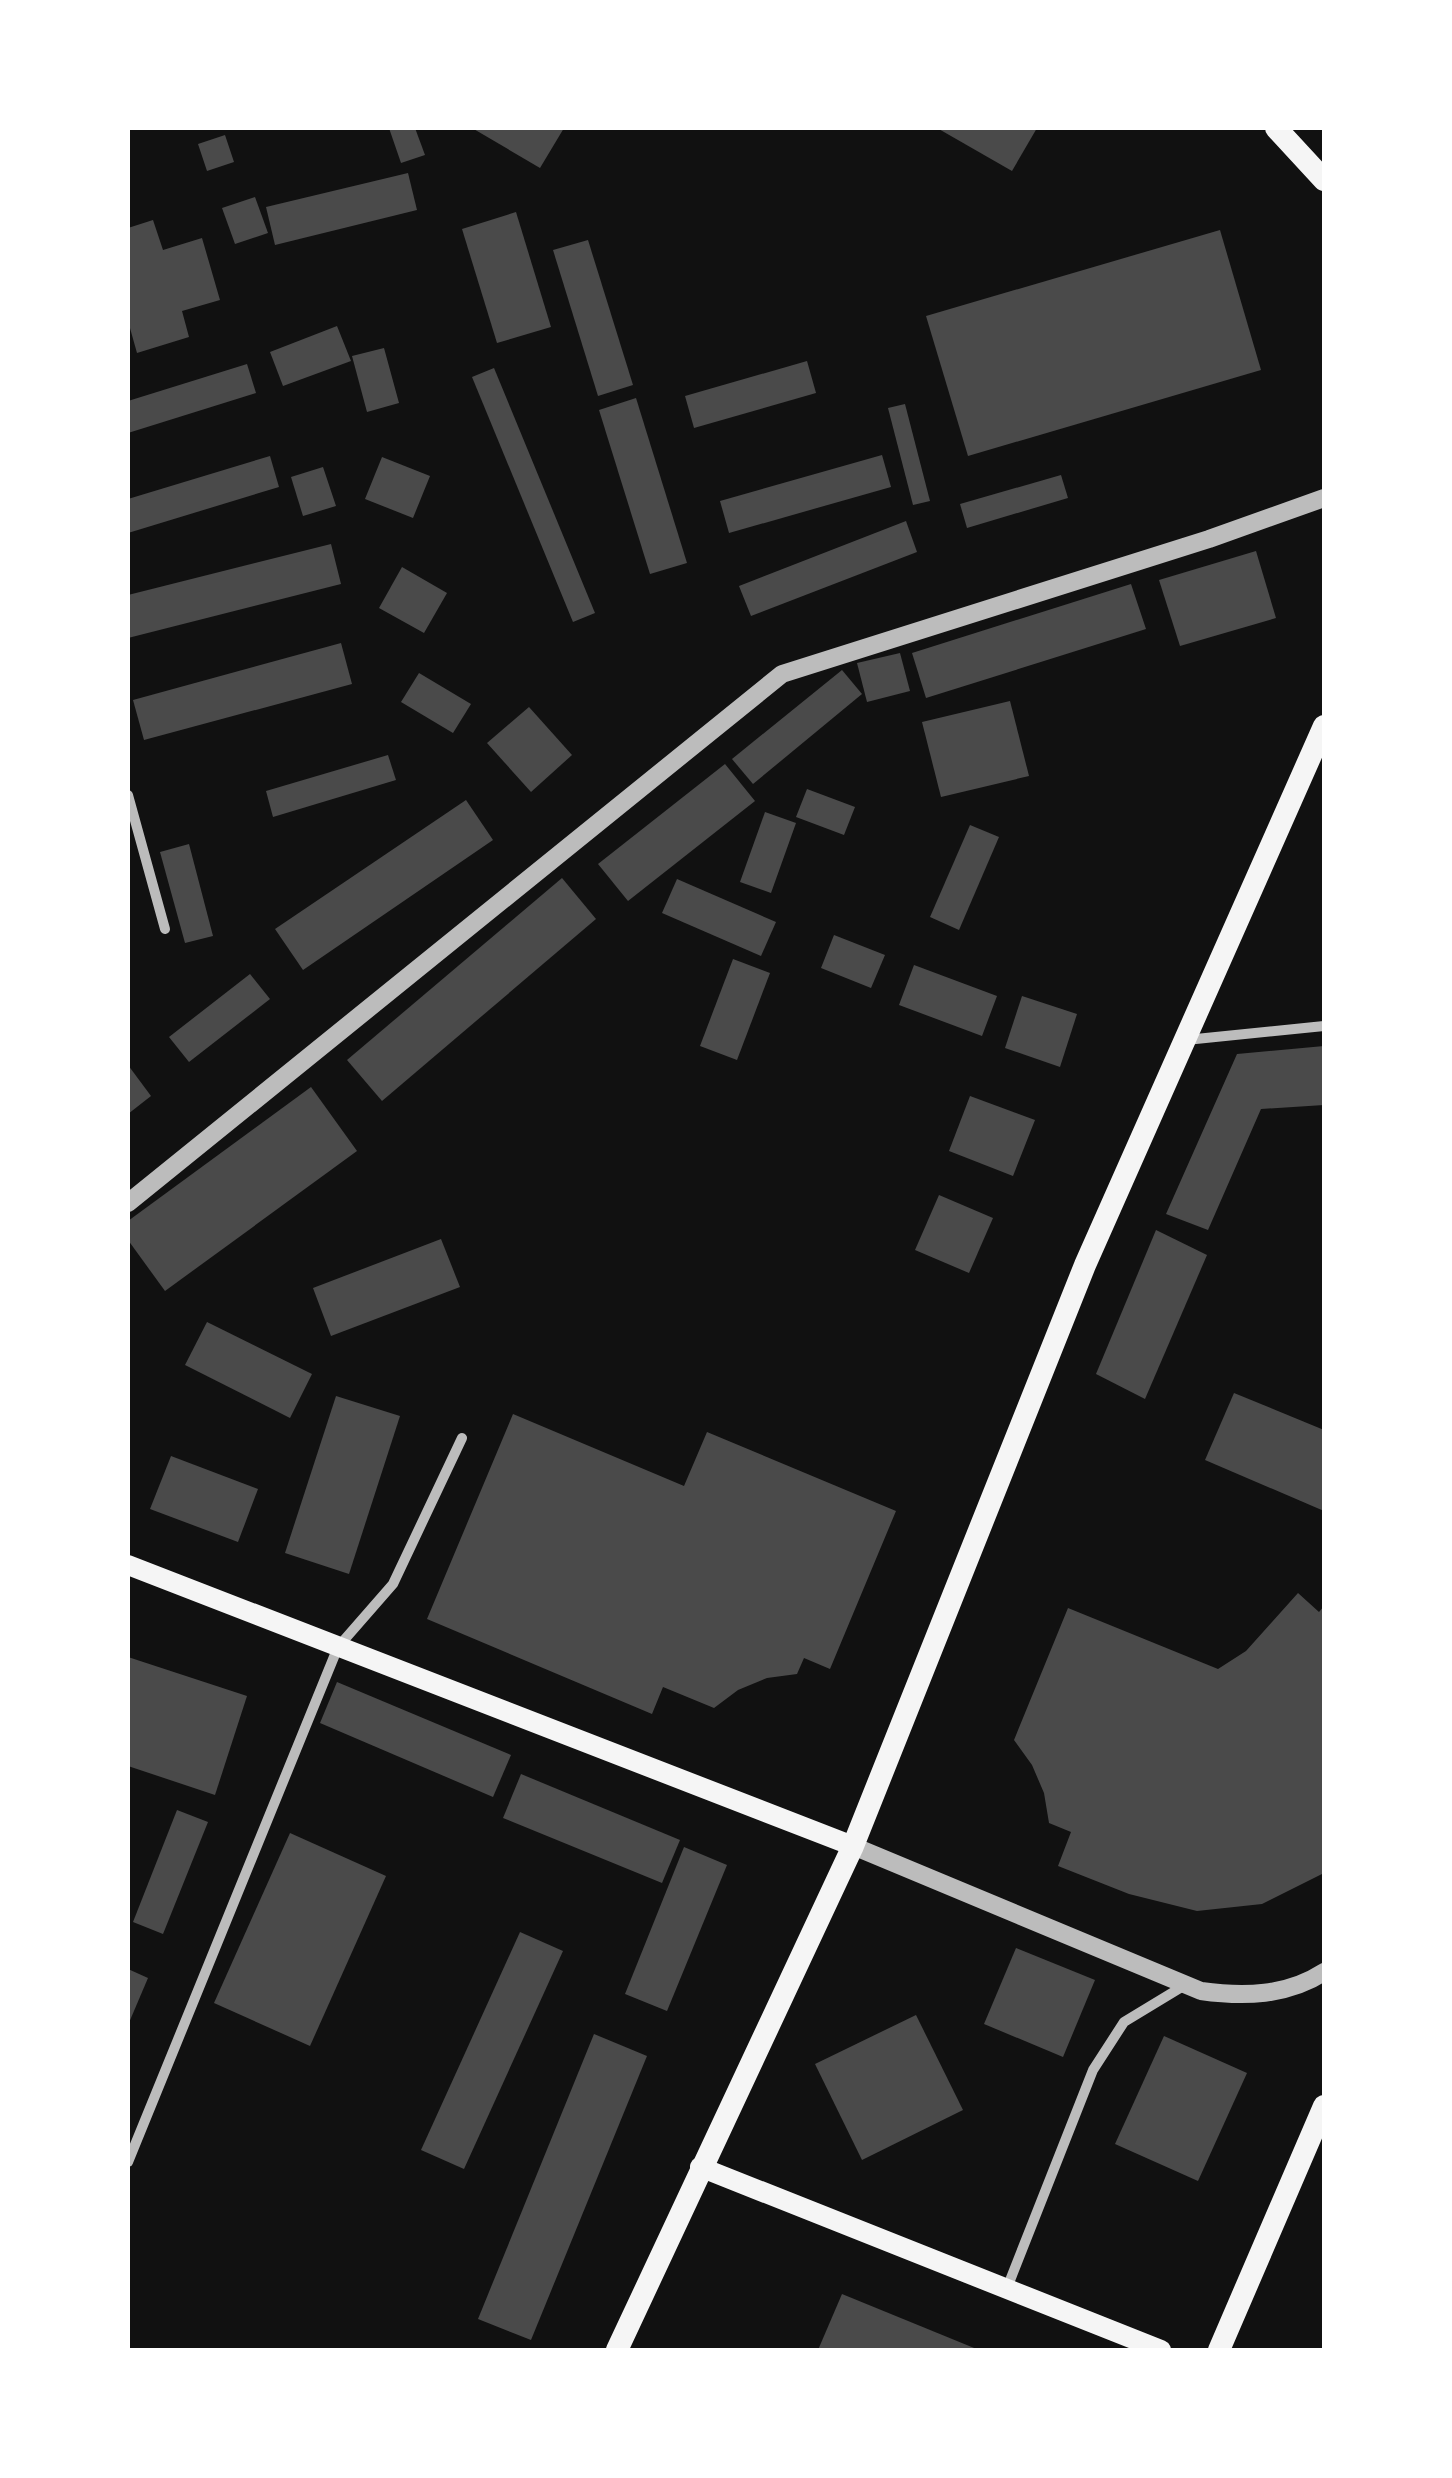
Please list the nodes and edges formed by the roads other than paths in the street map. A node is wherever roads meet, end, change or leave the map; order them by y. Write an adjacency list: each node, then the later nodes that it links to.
1 (1276, 128): 2 (main road)
2 (1324, 180)
3 (1324, 498): 9 (street)
4 (1324, 726): 8 (main road)
5 (128, 795): 6 (street)
6 (165, 929)
7 (1324, 1026): 8 (street)
8 (1185, 1040): 13 (main road)
9 (128, 1203)
10 (462, 1438): 12 (street)
11 (128, 1564): 12 (main road)
12 (338, 1647): 13 (main road); 17 (street)
13 (852, 1846): 15 (street); 18 (main road)
14 (1324, 1972): 15 (street)
15 (1186, 1985): 19 (street)
16 (1324, 2106): 24 (main road)
17 (128, 2162)
18 (700, 2167): 19 (main road); 21 (main road)
19 (1006, 2289): 20 (main road)
20 (1110, 2330): 22 (main road); 23 (main road)
21 (617, 2350)
22 (1140, 2350)
23 (1161, 2350)
24 (1219, 2350)

